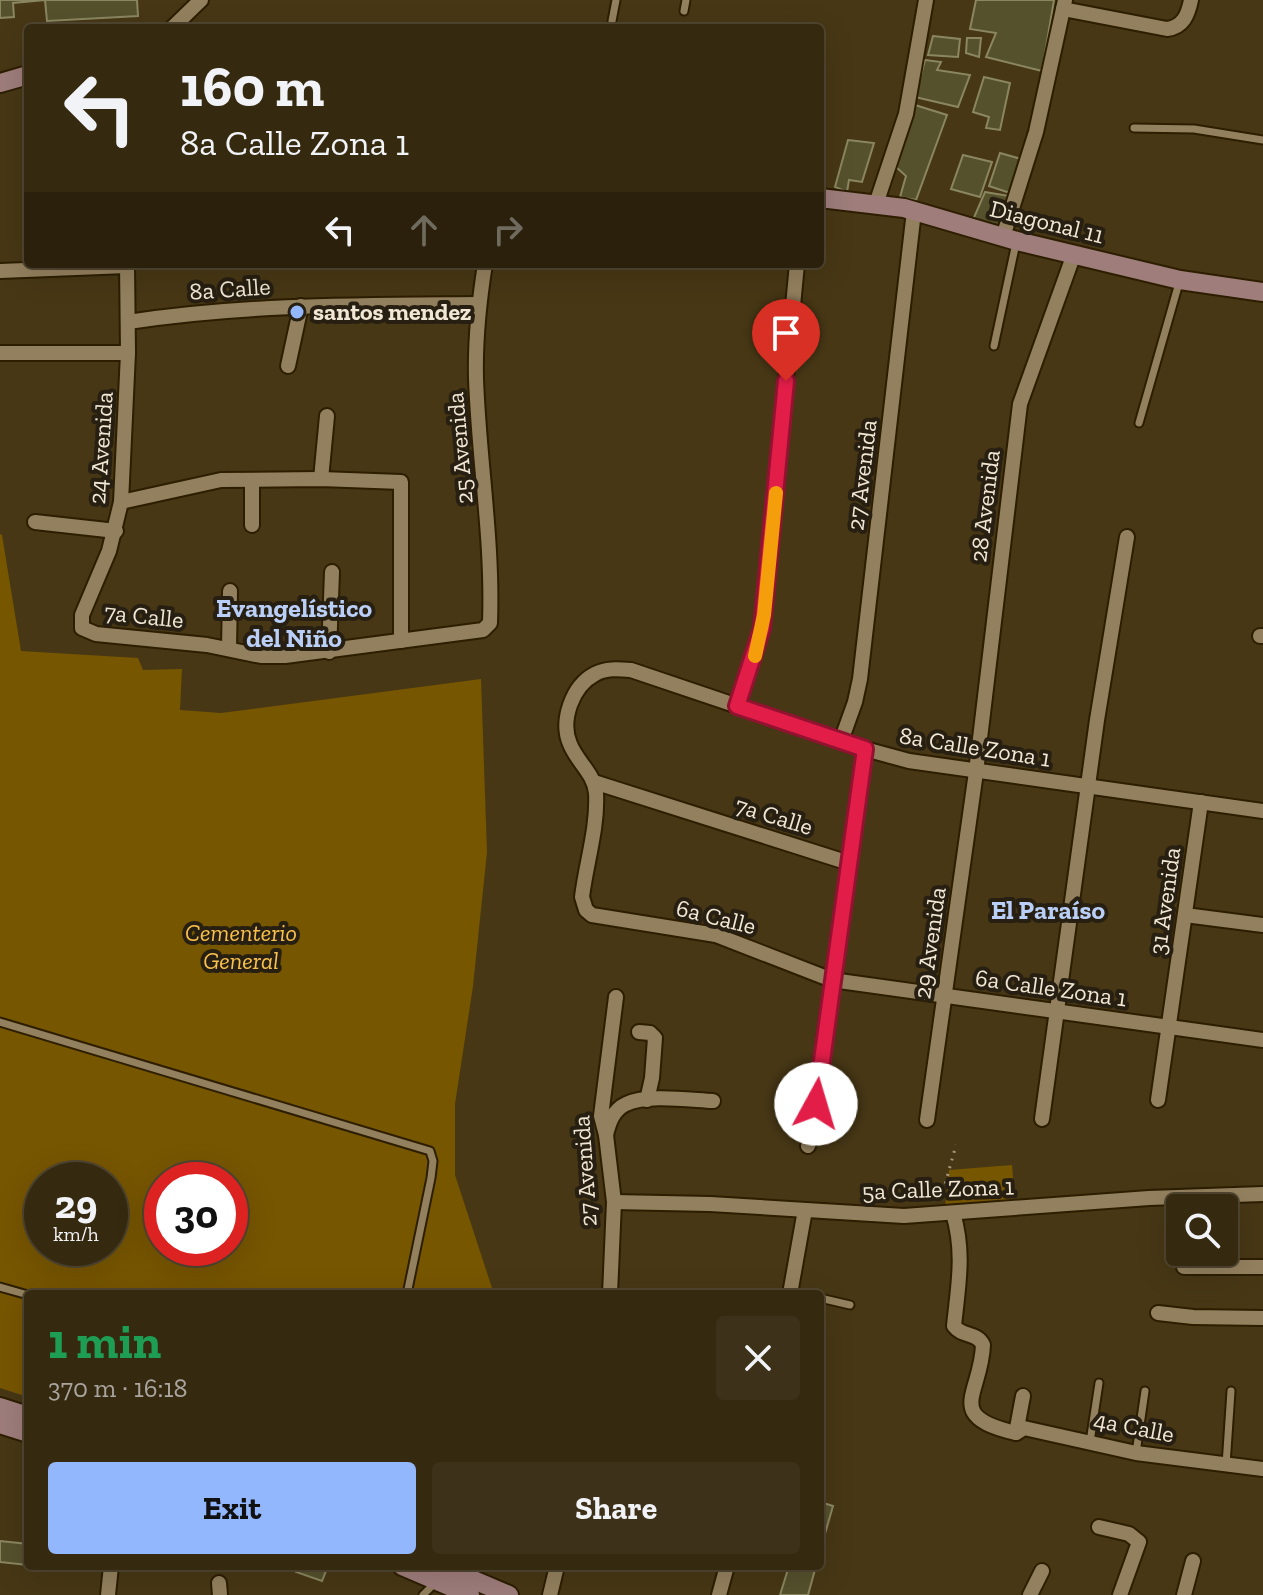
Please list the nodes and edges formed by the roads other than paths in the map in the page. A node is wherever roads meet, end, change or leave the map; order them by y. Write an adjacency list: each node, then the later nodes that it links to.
1 (201, 0): 9 (street)
2 (616, 0): 8 (lane)
3 (686, 0): 7 (lane)
4 (926, 0): 15 (street)
5 (1191, 0): 6 (street)
6 (1064, 4): 17 (street)
7 (684, 11)
8 (612, 21)
9 (176, 24)
10 (24, 76): 11 (street)
11 (0, 83)
12 (1134, 128): 13 (lane)
13 (1263, 140)
14 (824, 198): 15 (street, Diagonal 11)
15 (876, 204): 16 (street, Diagonal 11)
16 (914, 211): 17 (street, Diagonal 11); 50 (street, 27 Avenida)
17 (1010, 239): 18 (street, Diagonal 11); 29 (lane)
18 (1074, 254): 24 (street, Diagonal 11); 52 (street, 28 Avenida)
19 (64, 268): 23 (street)
20 (127, 268): 28 (street, 24 Avenida)
21 (484, 268): 26 (street, 25 Avenida)
22 (797, 268): 49 (street)
23 (0, 271)
24 (1176, 274): 25 (street, Diagonal 11); 34 (lane)
25 (1263, 292)
26 (479, 304): 27 (street, 8a Calle); 44 (street, 25 Avenida)
27 (301, 306): 28 (street, 8a Calle); 32 (street)
28 (128, 322): 31 (street, 24 Avenida)
29 (994, 346)
30 (0, 353): 31 (street)
31 (128, 353): 37 (street, 24 Avenida)
32 (288, 366)
33 (327, 416): 35 (street)
34 (1139, 423)
35 (321, 479): 36 (street); 46 (street)
36 (252, 480): 37 (street); 39 (street)
37 (121, 502): 40 (street, 24 Avenida)
38 (35, 522): 40 (street)
39 (252, 525)
40 (116, 531): 45 (street, 24 Avenida)
41 (1127, 537): 54 (street)
42 (332, 572): 48 (street)
43 (230, 591): 47 (street)
44 (488, 627): 46 (street, 7a Calle)
45 (82, 628): 47 (street, 7a Calle)
46 (401, 641): 48 (street, 7a Calle)
47 (229, 649): 48 (street, 7a Calle)
48 (329, 652)
49 (737, 706): 50 (street, 8a Calle Zona 1); 53 (street, 8a Calle Zona 1)
50 (841, 741): 51 (street, 8a Calle Zona 1)
51 (865, 749): 52 (street, 8a Calle Zona 1); 57 (street)
52 (976, 772): 54 (street, 8a Calle Zona 1); 61 (street, 29 Avenida)
53 (594, 782): 57 (street, 7a Calle); 60 (street, 6a Calle)
54 (1088, 787): 55 (street, 8a Calle Zona 1); 63 (street)
55 (1201, 802): 56 (street, 8a Calle Zona 1); 58 (street, 31 Avenida)
56 (1263, 811)
57 (849, 863): 60 (street)
58 (1185, 915): 59 (street); 65 (street, 31 Avenida)
59 (1263, 925)
60 (832, 980): 61 (street, 6a Calle Zona 1); 74 (street)
61 (945, 995): 63 (street, 6a Calle Zona 1); 72 (street, 29 Avenida)
62 (616, 997): 73 (street, 27 Avenida)
63 (1057, 1011): 65 (street, 6a Calle Zona 1); 71 (street)
64 (0, 1022): 82 (lane)
65 (1169, 1027): 67 (street, 6a Calle Zona 1); 69 (street, 31 Avenida)
66 (639, 1032): 68 (street)
67 (1263, 1040)
68 (647, 1100): 70 (street); 73 (street)
69 (1158, 1100)
70 (713, 1101)
71 (1042, 1119)
72 (927, 1120)
73 (606, 1135): 76 (street, 27 Avenida)
74 (808, 1146)
75 (1263, 1194): 78 (street, 5a Calle Zona 1)
76 (614, 1202): 77 (street, 5a Calle Zona 1); 83 (street, 27 Avenida)
77 (805, 1210): 78 (street, 5a Calle Zona 1); 84 (street)
78 (953, 1213): 98 (street, 4a Calle)
79 (1184, 1267): 80 (street)
80 (1263, 1267)
81 (0, 1287): 85 (lane)
82 (408, 1290)
83 (610, 1290)
84 (794, 1290)
85 (24, 1294)
86 (824, 1299): 87 (lane)
87 (850, 1305)
88 (1158, 1313): 89 (street)
89 (1263, 1318)
90 (1099, 1383): 99 (lane)
91 (1145, 1391): 100 (lane)
92 (1231, 1391): 101 (lane)
93 (1023, 1396): 98 (street)
94 (0, 1407): 95 (street)
95 (24, 1415)
96 (0, 1424): 97 (street)
97 (24, 1432)
98 (1016, 1433): 99 (street, 4a Calle)
99 (1090, 1442): 100 (street, 4a Calle)
100 (1136, 1453): 101 (street, 4a Calle)
101 (1226, 1465): 102 (street, 4a Calle)
102 (1263, 1469)
103 (1099, 1527): 116 (street)
104 (1193, 1561): 117 (street)
105 (111, 1570): 111 (street)
106 (412, 1570): 110 (street)
107 (556, 1570): 113 (street)
108 (726, 1570): 114 (street)
109 (1042, 1571): 115 (street)
110 (446, 1583): 112 (street)
111 (108, 1595)
112 (509, 1595)
113 (550, 1595)
114 (719, 1595)
115 (1030, 1595)
116 (1120, 1595)
117 (1184, 1595)

